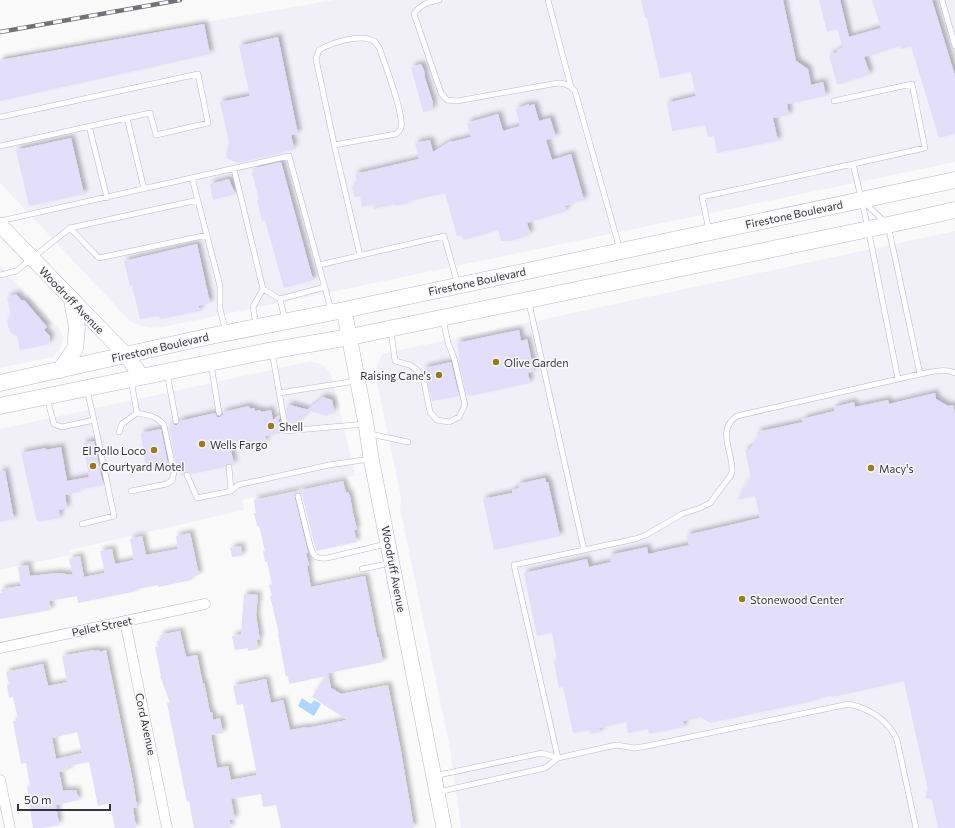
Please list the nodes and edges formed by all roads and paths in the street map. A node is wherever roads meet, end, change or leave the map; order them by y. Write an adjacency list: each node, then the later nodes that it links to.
1 (439, 0): 5 (lane)
2 (548, 0): 5 (lane)
3 (942, 0): 4 (lane)
4 (955, 46)
5 (571, 87): 28 (lane)
6 (834, 101): 12 (lane)
7 (0, 117): 8 (lane)
8 (127, 118): 9 (lane); 16 (lane)
9 (89, 126): 11 (lane); 17 (lane)
10 (334, 145): 10 (lane); 29 (lane)
11 (0, 146)
12 (853, 164): 19 (lane); 26 (lane)
13 (234, 169): 14 (lane); 31 (lane); 35 (lane)
14 (192, 178): 16 (lane); 18 (lane)
15 (955, 180): 19 (main road, Firestone Boulevard)
16 (144, 189): 17 (lane)
17 (107, 198): 21 (lane)
18 (198, 200): 24 (lane); 27 (lane)
19 (862, 200): 23 (lane); 25 (lane); 26 (main road, Firestone Boulevard)
20 (955, 210): 23 (main road)
21 (0, 221)
22 (0, 225): 30 (street, Woodruff Avenue)
23 (888, 225): 25 (main road); 52 (lane)
24 (70, 228): 27 (lane); 30 (lane)
25 (868, 228): 37 (main road); 54 (lane)
26 (709, 232): 28 (main road, Firestone Boulevard)
27 (207, 235): 44 (lane)
28 (620, 251): 33 (main road, Firestone Boulevard)
29 (360, 255): 31 (lane); 33 (lane)
30 (32, 258): 32 (lane); 38 (street, Woodruff Avenue)
31 (319, 265): 34 (lane)
32 (0, 275)
33 (458, 286): 39 (main road, Firestone Boulevard)
34 (325, 287): 36 (lane); 39 (lane)
35 (263, 289): 36 (lane); 42 (lane)
36 (280, 298): 41 (lane)
37 (529, 299): 40 (main road); 76 (lane)
38 (72, 300): 47 (street, Woodruff Avenue); 49 (main road)
39 (338, 311): 41 (main road, Firestone Boulevard); 45 (street, Woodruff Avenue)
40 (443, 316): 43 (main road); 43 (lane)
41 (285, 321): 42 (main road, Firestone Boulevard)
42 (256, 327): 44 (main road, Firestone Boulevard)
43 (390, 328): 45 (main road)
44 (226, 333): 47 (main road, Firestone Boulevard)
45 (350, 337): 46 (main road); 55 (street, Woodruff Avenue)
46 (272, 351): 48 (main road); 58 (lane)
47 (126, 355): 49 (main road, Firestone Boulevard); 53 (street, Woodruff Avenue)
48 (211, 363): 50 (main road); 61 (lane)
49 (60, 370): 56 (main road, Firestone Boulevard)
50 (167, 372): 53 (main road); 64 (lane)
51 (955, 373): 52 (lane)
52 (920, 374): 54 (lane)
53 (137, 378): 57 (main road); 62 (lane)
54 (898, 379): 76 (lane)
55 (357, 381): 58 (lane); 65 (street, Woodruff Avenue)
56 (0, 383)
57 (87, 388): 59 (main road); 63 (lane)
58 (279, 393): 65 (lane)
59 (47, 397): 60 (main road); 63 (lane)
60 (0, 406)
61 (219, 412)
62 (137, 413): 66 (lane); 71 (lane)
63 (94, 420): 74 (lane)
64 (176, 421)
65 (367, 429): 67 (lane); 68 (street, Woodruff Avenue)
66 (119, 432)
67 (408, 442)
68 (371, 458): 72 (lane); 75 (street, Woodruff Avenue)
69 (229, 467): 72 (lane)
70 (187, 475): 72 (lane)
71 (131, 491)
72 (231, 491)
73 (298, 496): 75 (lane)
74 (82, 524)
75 (389, 544): 77 (street, Woodruff Avenue)
76 (584, 550): 82 (lane)
77 (393, 563): 78 (lane); 83 (street, Woodruff Avenue)
78 (362, 569)
79 (205, 604): 80 (street, Pellet Street)
80 (125, 621): 81 (street, Pellet Street); 87 (street, Cord Avenue)
81 (0, 648)
82 (558, 758): 83 (lane); 85 (lane); 89 (lane)
83 (434, 776): 85 (street, Woodruff Avenue)
84 (0, 780): 86 (street)
85 (437, 792): 88 (street, Woodruff Avenue)
86 (10, 828)
87 (167, 828)
88 (444, 828)
89 (916, 828)

